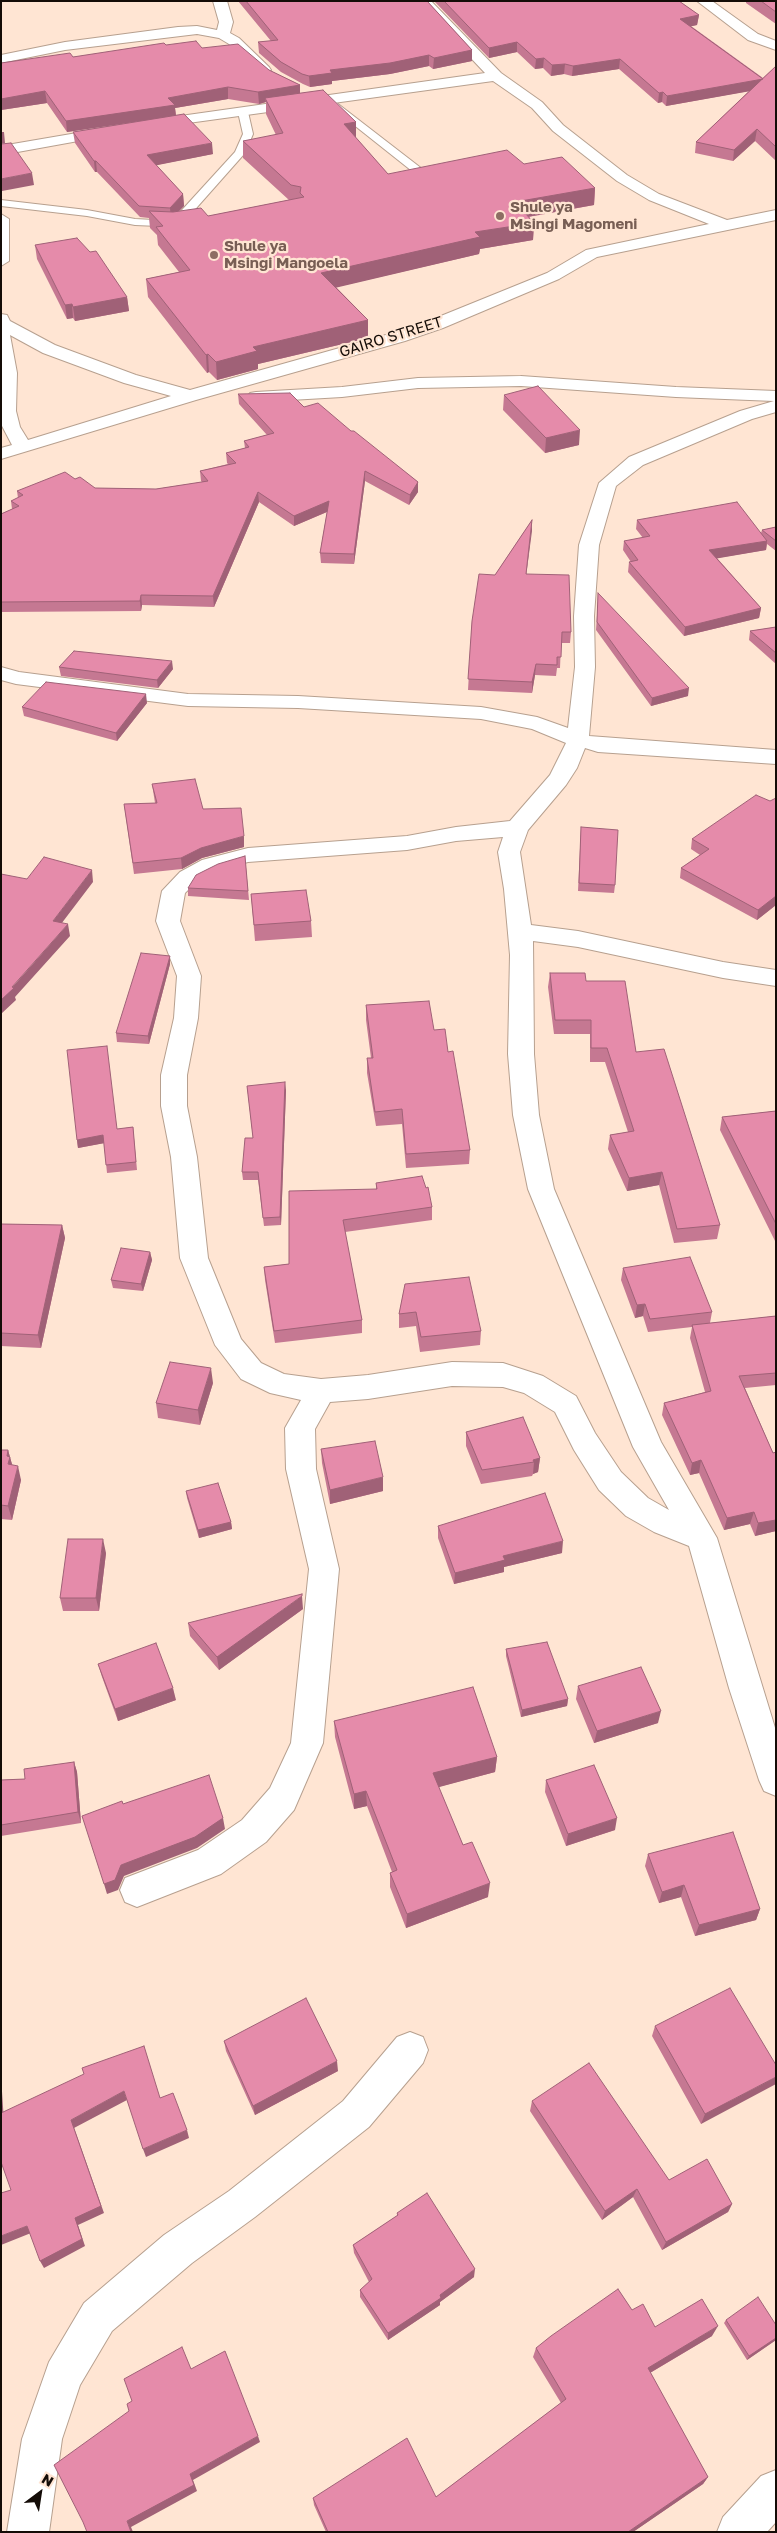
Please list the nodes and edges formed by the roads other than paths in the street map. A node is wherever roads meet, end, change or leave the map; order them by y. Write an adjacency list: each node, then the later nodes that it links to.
1 (220, 1): 4 (street)
2 (423, 1): 7 (street)
3 (703, 1): 5 (street)
4 (223, 35): 6 (street); 8 (street)
5 (776, 46)
6 (1, 59)
7 (496, 76): 10 (street); 21 (street)
8 (275, 77)
9 (297, 89): 10 (street)
10 (327, 98): 11 (street); 15 (lane)
11 (243, 112): 12 (street); 20 (lane)
12 (141, 126)
13 (125, 128): 14 (street)
14 (1, 151)
15 (426, 176)
16 (1, 203): 20 (lane)
17 (776, 215): 21 (street, GAIRO STREET)
18 (1, 219): 22 (street)
19 (193, 223): 20 (lane)
20 (175, 225)
21 (726, 225): 25 (street, GAIRO STREET)
22 (1, 261)
23 (2, 321): 25 (street); 27 (street)
24 (776, 396): 25 (street)
25 (185, 397): 27 (street, GAIRO STREET)
26 (776, 406): 30 (street)
27 (23, 447): 28 (street, GAIRO STREET)
28 (1, 454)
29 (1, 674): 30 (street)
30 (578, 740): 31 (street); 32 (street)
31 (775, 757)
32 (517, 828): 33 (street); 35 (street)
33 (519, 931): 34 (street); 36 (street)
34 (776, 978)
35 (321, 1392): 36 (street); 38 (street)
36 (702, 1538): 37 (street)
37 (776, 1780)
38 (137, 1890)
39 (410, 2050): 41 (street)
40 (776, 2491): 42 (street)
41 (28, 2532)
42 (738, 2532)

